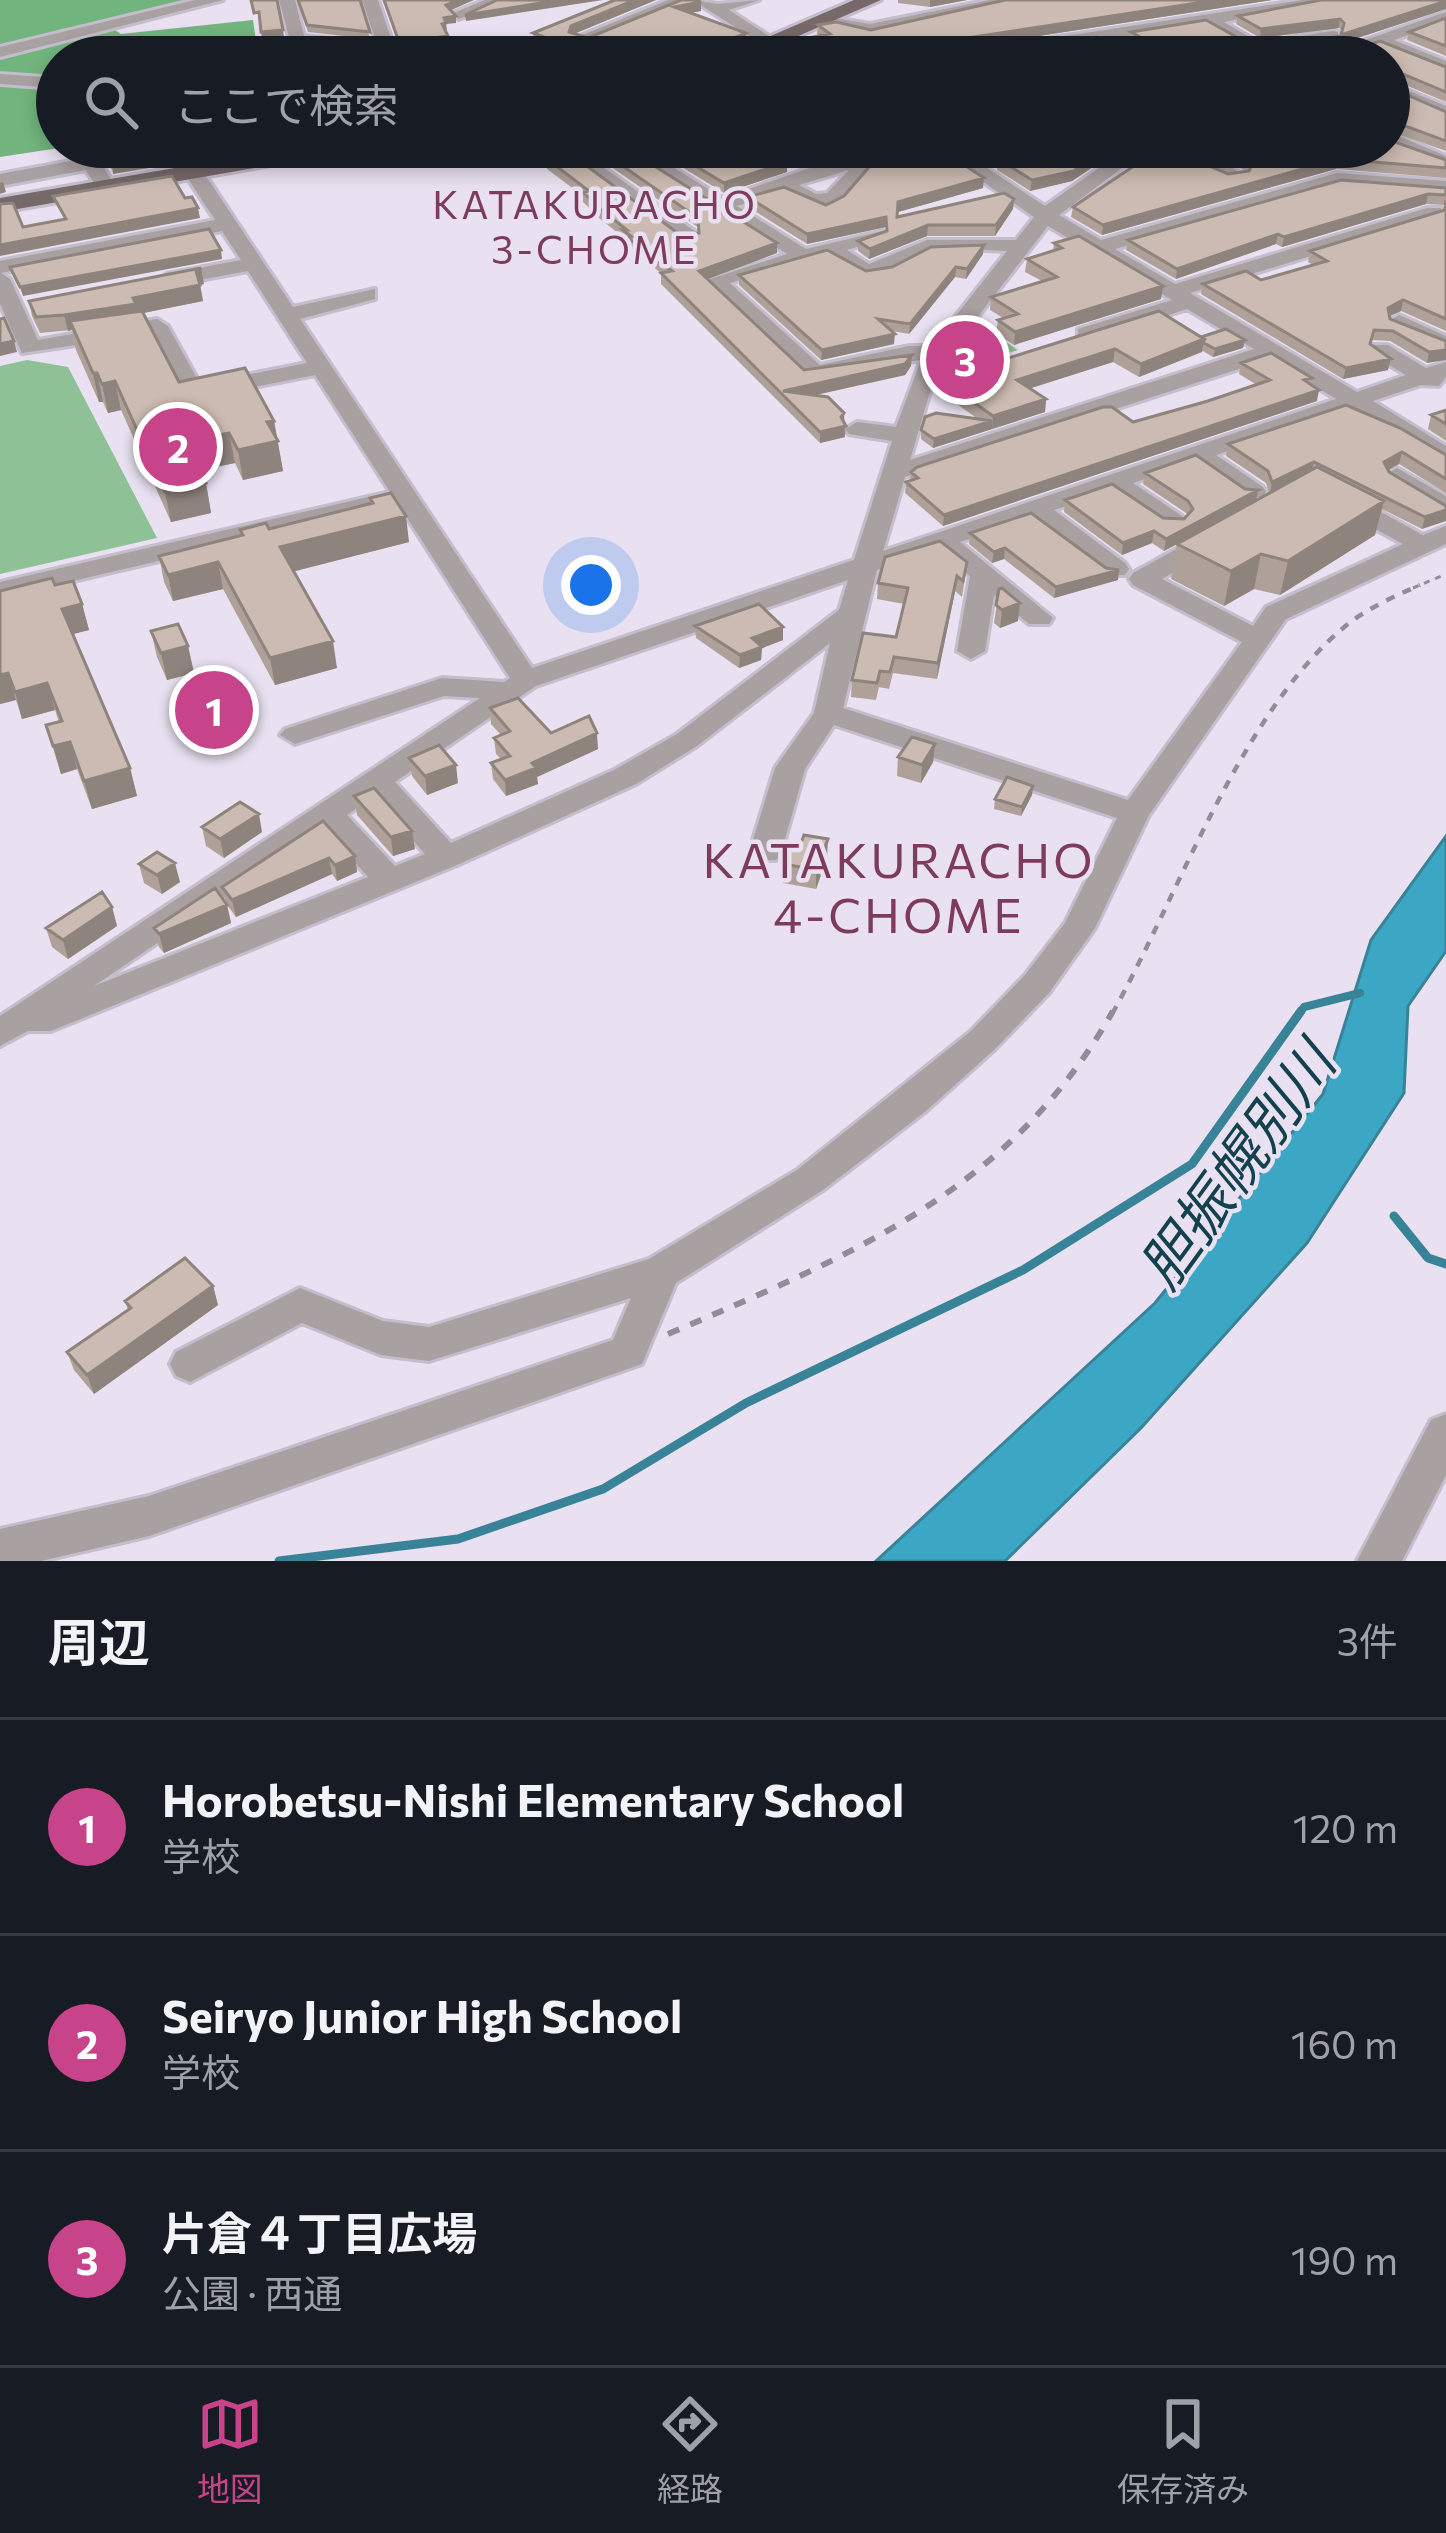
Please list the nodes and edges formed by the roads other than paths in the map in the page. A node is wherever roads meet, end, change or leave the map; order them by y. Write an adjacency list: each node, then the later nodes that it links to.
1 (215, 0): 23 (street)
2 (287, 0): 24 (street)
3 (370, 0): 25 (street)
4 (501, 0): 12 (street)
5 (682, 0): 15 (street)
6 (751, 0): 11 (street)
7 (871, 0): 18 (main road)
8 (1013, 0): 18 (street)
9 (1228, 0): 14 (street)
10 (1333, 0): 13 (street)
11 (708, 5): 27 (street)
12 (456, 7): 21 (street)
13 (1281, 8): 14 (street); 31 (street)
14 (1255, 12): 17 (street)
15 (643, 15): 19 (street); 26 (street)
16 (1446, 17): 20 (street)
17 (1209, 19): 22 (street); 30 (street)
18 (822, 21): 28 (main road)
19 (664, 22)
20 (1412, 27): 32 (street); 33 (street)
21 (471, 35)
22 (1100, 35): 29 (street)
23 (70, 36)
24 (296, 36)
25 (382, 36)
26 (589, 36)
27 (759, 36)
28 (787, 36)
29 (1096, 36)
30 (1237, 36)
31 (1332, 36)
32 (1386, 36)
33 (1446, 40)
34 (36, 44): 35 (street)
35 (0, 52)
36 (1410, 52): 37 (street)
37 (1446, 67)
38 (0, 79): 39 (street)
39 (36, 82)
40 (1410, 97): 41 (street)
41 (1446, 112)
42 (1410, 149): 43 (street)
43 (1446, 163)
44 (180, 168): 59 (main road)
45 (206, 168): 63 (street)
46 (596, 168): 57 (street)
47 (659, 168): 53 (street)
48 (836, 168): 56 (street)
49 (862, 168): 56 (street)
50 (973, 168): 61 (street)
51 (1112, 168): 61 (street)
52 (1221, 168): 54 (street)
53 (673, 176): 57 (street); 60 (street)
54 (1235, 176)
55 (1378, 183): 58 (street); 62 (street); 67 (street)
56 (786, 184): 60 (street)
57 (627, 188): 65 (street)
58 (1446, 188)
59 (1, 195)
60 (720, 205): 69 (street)
61 (1046, 215): 66 (street); 67 (street)
62 (1440, 215): 75 (street)
63 (226, 224): 70 (street); 71 (street)
64 (876, 235): 68 (street)
65 (689, 236)
66 (1018, 246): 68 (street); 83 (street)
67 (1100, 247): 75 (street)
68 (830, 248): 69 (street)
69 (804, 256): 83 (street)
70 (252, 264): 73 (street); 77 (street)
71 (0, 267)
72 (0, 279): 76 (street)
73 (143, 285)
74 (367, 294): 77 (street)
75 (1182, 296): 79 (street); 81 (street)
76 (17, 315): 84 (street)
77 (286, 316): 84 (street)
78 (1399, 322): 80 (street)
79 (1055, 344)
80 (1446, 344)
81 (1273, 350): 87 (street); 92 (street)
82 (1380, 350): 85 (street)
83 (937, 353): 89 (street)
84 (319, 367): 97 (street)
85 (1435, 372): 86 (street); 87 (street)
86 (1446, 390)
87 (1354, 400): 90 (street); 91 (street)
88 (857, 429): 89 (street)
89 (906, 436): 92 (street)
90 (1198, 453): 94 (street); 95 (street)
91 (1446, 456)
92 (896, 472): 104 (street)
93 (1397, 475): 99 (street)
94 (1115, 482): 100 (street); 101 (street)
95 (1254, 492)
96 (1326, 493): 103 (street)
97 (402, 496): 107 (street); 112 (street)
98 (1288, 497): 110 (street)
99 (1446, 507)
100 (1036, 509): 102 (street); 105 (street)
101 (1173, 521)
102 (941, 540): 104 (street); 106 (street)
103 (1434, 540): 110 (street)
104 (870, 561): 108 (street); 112 (street)
105 (1116, 569)
106 (984, 574): 109 (street); 111 (street)
107 (0, 590)
108 (851, 614): 113 (street); 119 (street)
109 (1039, 618)
110 (1255, 638): 117 (street)
111 (971, 651)
112 (517, 685): 114 (street); 115 (street)
113 (828, 713): 117 (street); 118 (street)
114 (295, 735)
115 (376, 780): 116 (street); 119 (street)
116 (327, 812): 120 (street); 121 (street)
117 (1135, 813): 122 (street)
118 (765, 853)
119 (446, 858): 120 (street)
120 (390, 881): 121 (street)
121 (0, 1036)
122 (661, 1272): 123 (street); 125 (street)
123 (190, 1364)
124 (1446, 1433): 126 (street)
125 (0, 1550)
126 (1379, 1561)

